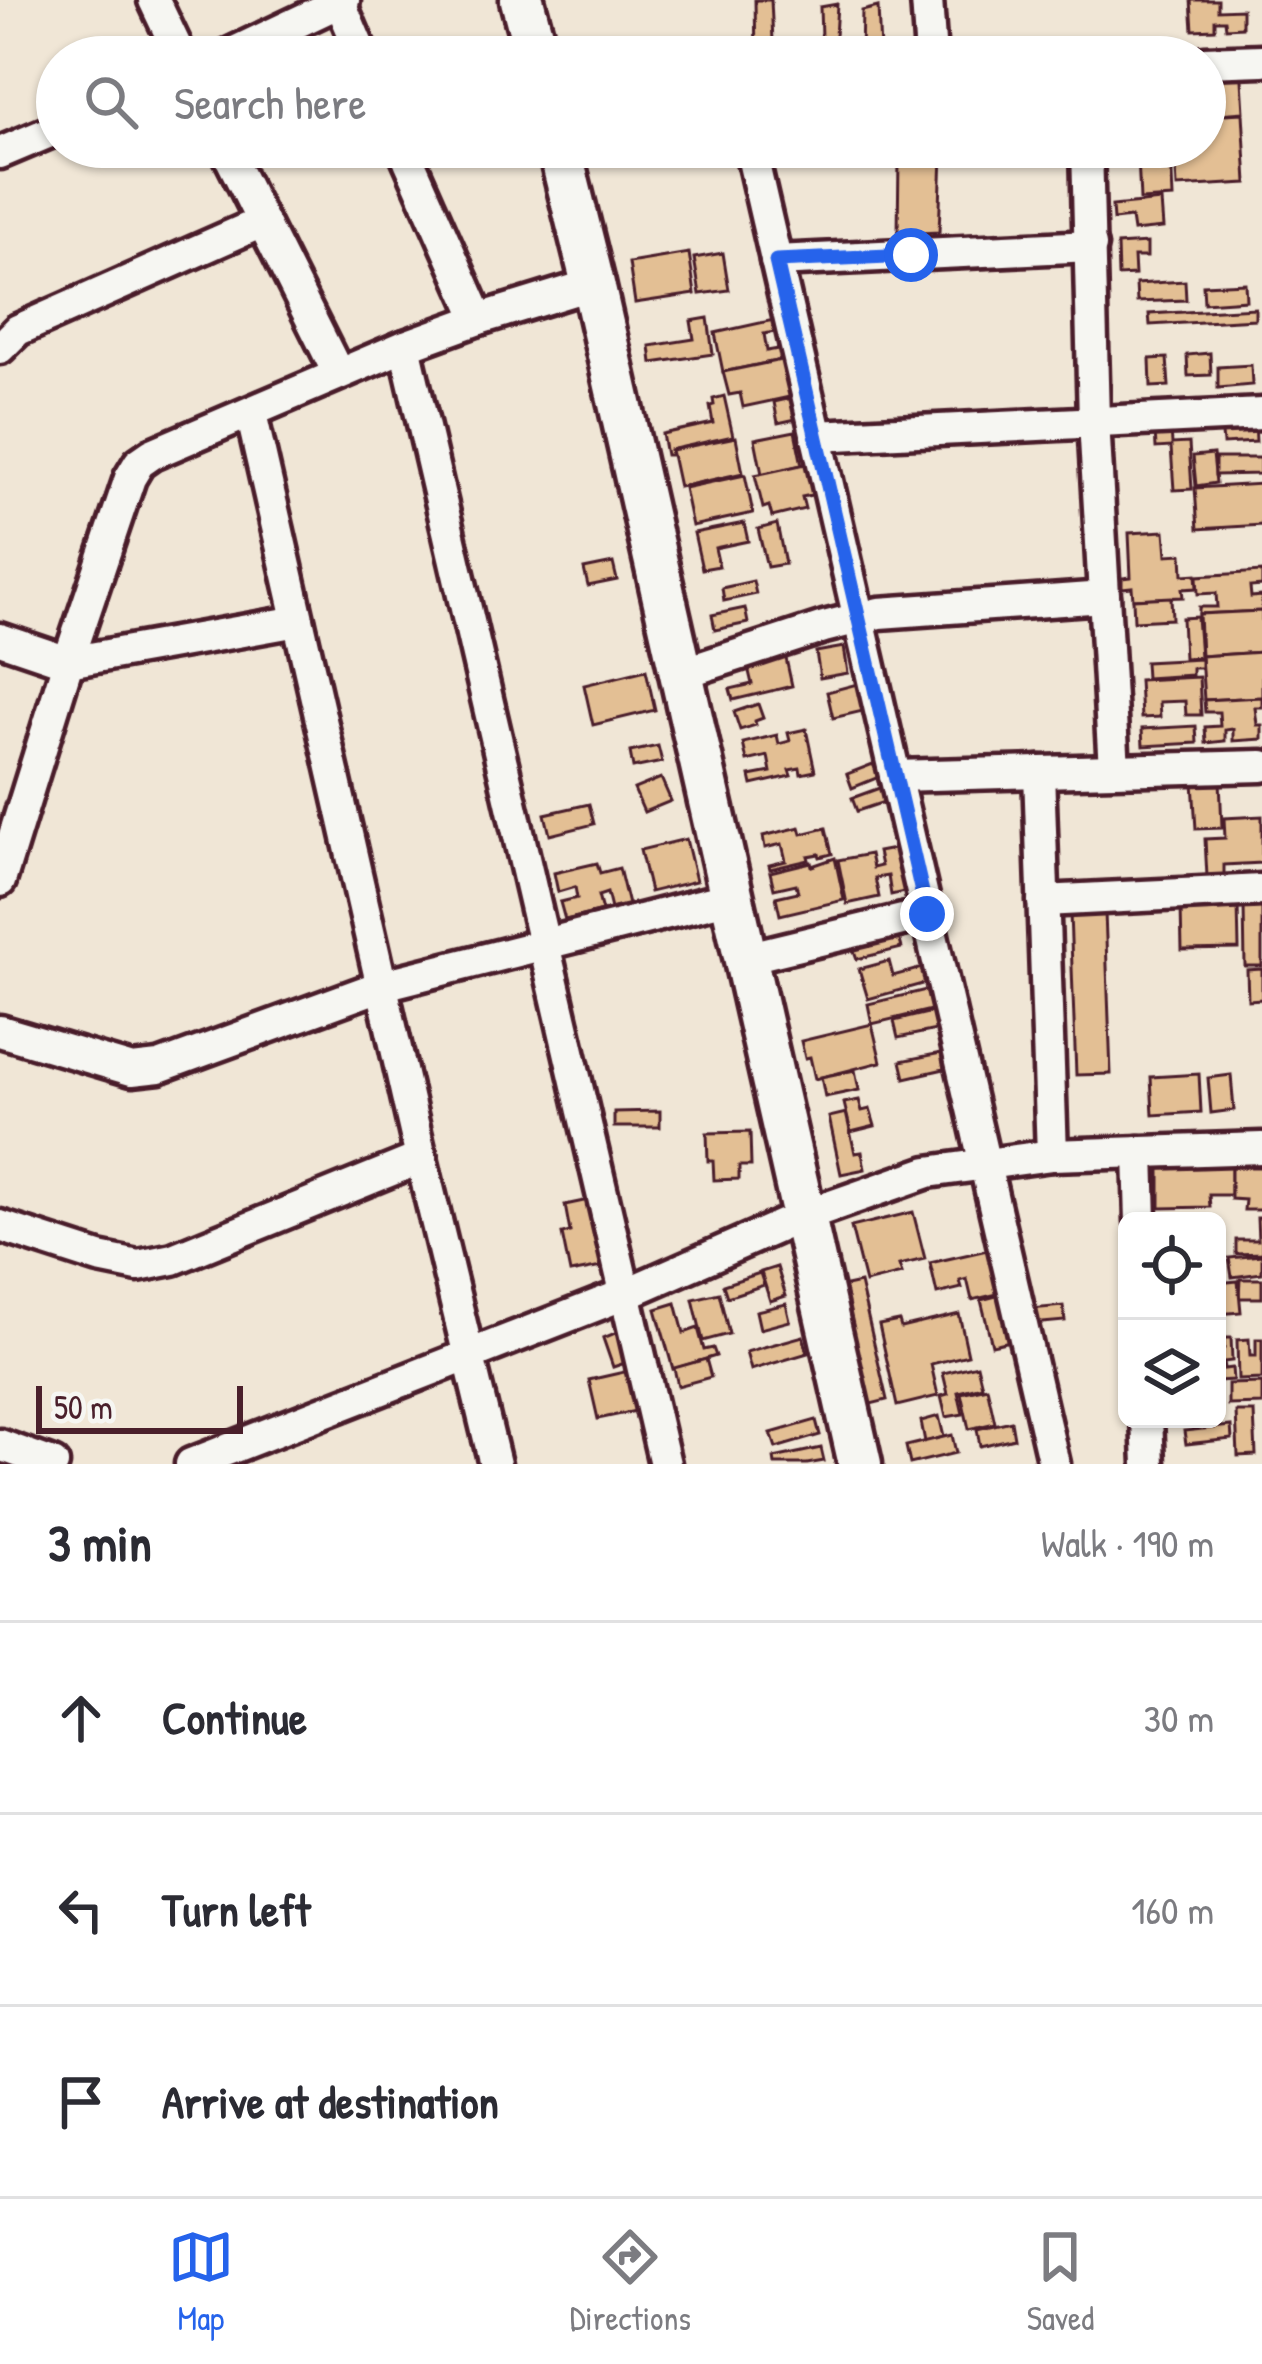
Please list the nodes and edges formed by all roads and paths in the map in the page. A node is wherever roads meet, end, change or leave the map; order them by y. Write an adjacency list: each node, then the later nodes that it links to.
1 (154, 0): 5 (street)
2 (522, 0): 8 (street)
3 (927, 0): 9 (street)
4 (340, 1): 6 (street); 7 (street)
5 (171, 36)
6 (268, 36)
7 (355, 36)
8 (531, 36)
9 (930, 36)
10 (1262, 60): 11 (street)
11 (1226, 61)
12 (36, 138): 13 (street)
13 (0, 153)
14 (235, 168): 19 (street)
15 (412, 168): 23 (street)
16 (564, 168): 22 (street)
17 (755, 168): 21 (street)
18 (1088, 168): 20 (street)
19 (262, 222): 25 (street); 26 (street)
20 (1091, 246): 21 (street); 29 (street)
21 (776, 261): 30 (street)
22 (593, 284): 23 (street); 36 (street)
23 (478, 319): 24 (street)
24 (404, 346): 26 (street); 46 (street)
25 (0, 348)
26 (338, 373): 27 (street)
27 (251, 413): 33 (street); 35 (street)
28 (1262, 414): 29 (street)
29 (1094, 421): 30 (street); 31 (street)
30 (816, 436): 32 (street)
31 (1104, 597): 32 (street); 38 (street)
32 (859, 618): 36 (street); 40 (street)
33 (298, 622): 35 (street); 48 (street)
34 (0, 639): 35 (street)
35 (68, 662): 41 (street)
36 (680, 674): 43 (street)
37 (1262, 766): 38 (street)
38 (1114, 770): 39 (street)
39 (1039, 772): 40 (street); 44 (street)
40 (895, 776): 45 (street)
41 (0, 881)
42 (1262, 890): 44 (street)
43 (731, 897): 46 (street); 47 (street)
44 (1043, 901): 52 (street)
45 (927, 914): 47 (street); 54 (street)
46 (543, 946): 48 (street); 58 (street)
47 (746, 958): 56 (street)
48 (383, 986): 49 (street); 53 (street)
49 (0, 1031)
50 (1262, 1148): 51 (street)
51 (1138, 1152): 52 (street); 55 (street)
52 (1052, 1155): 54 (street)
53 (421, 1158): 57 (street); 59 (street)
54 (984, 1163): 56 (street); 67 (street)
55 (1141, 1212)
56 (803, 1216): 58 (street); 66 (street)
57 (0, 1226)
58 (625, 1294): 59 (street); 65 (street)
59 (471, 1355): 63 (street); 64 (street)
60 (1147, 1428): 68 (street)
61 (0, 1445): 62 (street)
62 (53, 1464)
63 (191, 1464)
64 (495, 1464)
65 (665, 1464)
66 (860, 1464)
67 (1054, 1464)
68 (1149, 1464)

